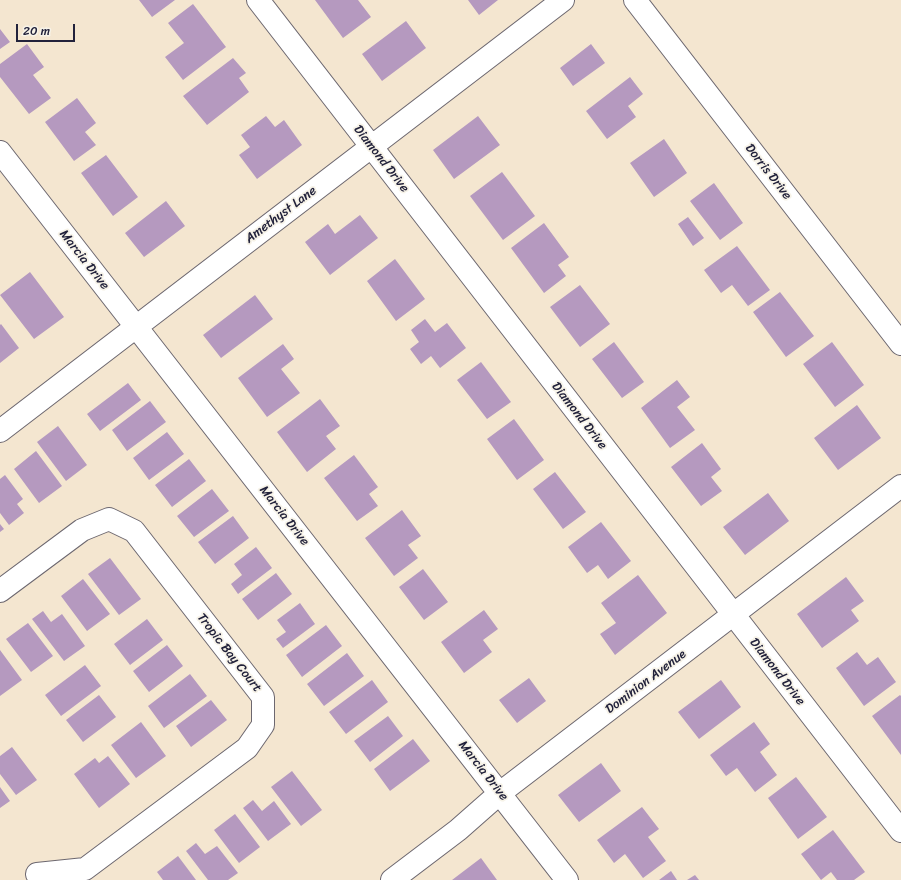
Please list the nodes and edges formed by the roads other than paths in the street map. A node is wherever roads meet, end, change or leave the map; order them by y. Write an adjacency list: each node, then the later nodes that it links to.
1 (258, 0): 4 (street, Diamond Drive)
2 (563, 0): 4 (street, Amethyst Lane)
3 (635, 0): 7 (street, Dorris Drive)
4 (371, 146): 6 (street, Amethyst Lane); 11 (street, Diamond Drive)
5 (0, 152): 6 (street, Marcia Drive)
6 (136, 326): 8 (street, Amethyst Lane); 12 (street, Marcia Drive)
7 (901, 344)
8 (0, 431)
9 (901, 486): 11 (street, Dominion Avenue)
10 (0, 592): 14 (street, Tropic Bay Court)
11 (733, 616): 12 (street, Dominion Avenue); 13 (street, Diamond Drive)
12 (500, 793): 15 (street, Dominion Avenue); 16 (street, Marcia Drive)
13 (901, 831)
14 (37, 874)
15 (392, 880)
16 (567, 880)

